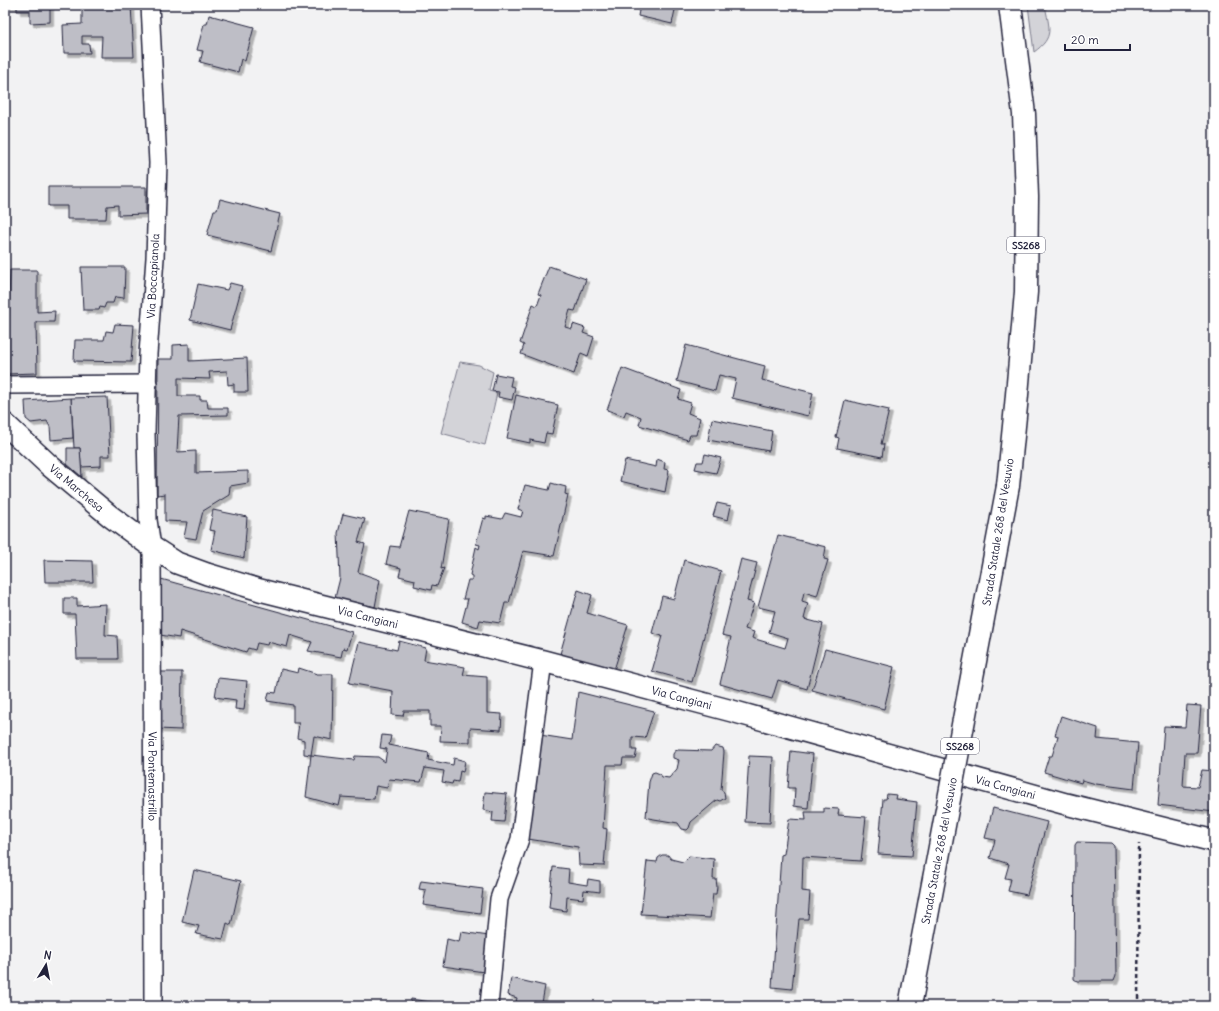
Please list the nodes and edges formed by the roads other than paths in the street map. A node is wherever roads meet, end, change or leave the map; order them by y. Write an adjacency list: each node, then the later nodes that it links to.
1 (150, 5): 3 (street, Via Boccapianola)
2 (1010, 5): 11 (highway, Strada Statale 268 del Vesuvio / SS268, bridge)
3 (148, 384): 4 (street); 6 (street, Via Boccapianola)
4 (5, 385)
5 (5, 424): 6 (street, Via Marchesa)
6 (152, 547): 7 (street, Via Cangiani); 9 (street, Via Pontemastrillo)
7 (543, 661): 8 (street, Via Cangiani); 10 (street)
8 (1214, 841)
9 (153, 1006)
10 (489, 1006)
11 (910, 1006)

